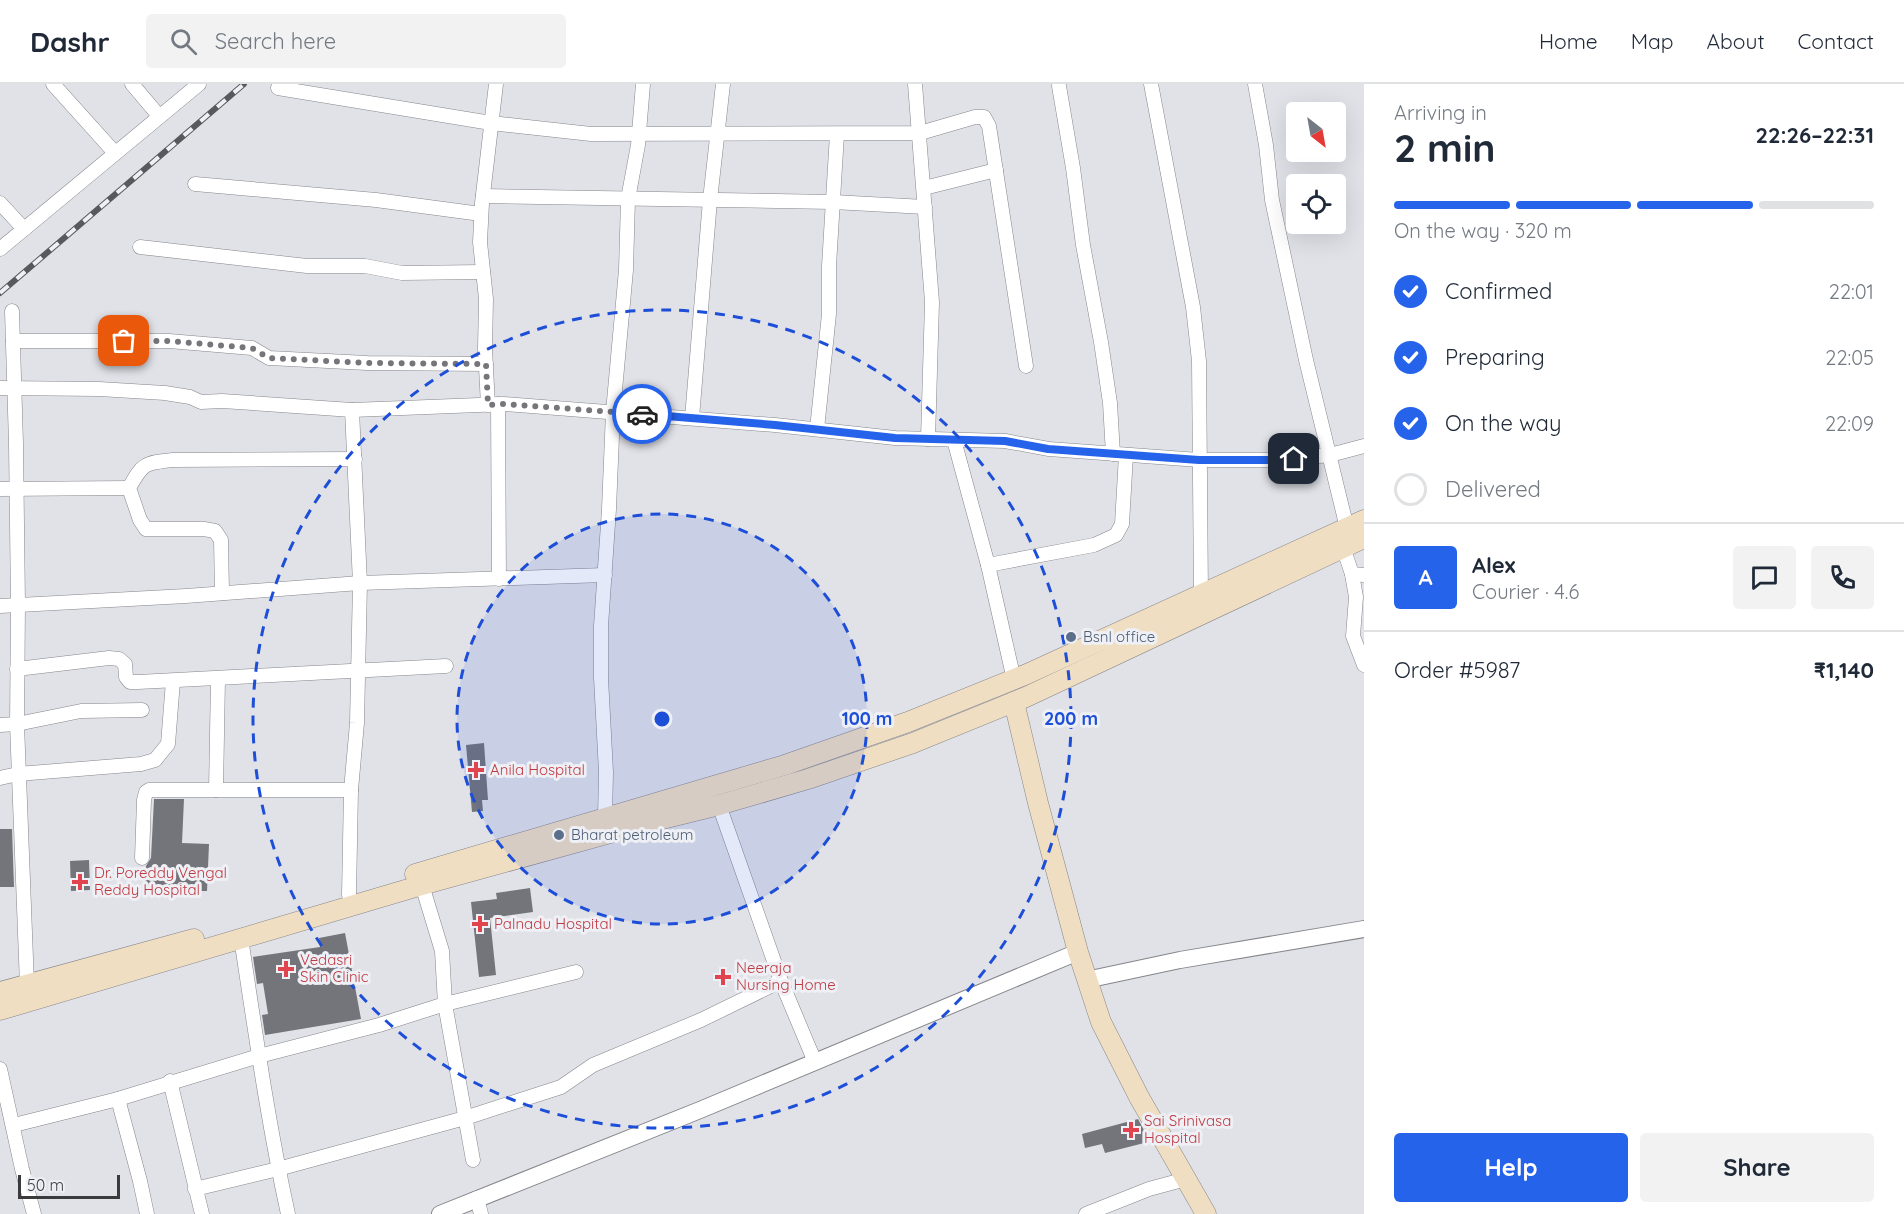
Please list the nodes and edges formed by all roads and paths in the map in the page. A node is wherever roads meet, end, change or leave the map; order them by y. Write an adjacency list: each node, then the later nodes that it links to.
1 (53, 84): 18 (street)
2 (132, 84): 12 (street)
3 (199, 84): 12 (street)
4 (496, 84): 13 (street)
5 (643, 84): 16 (street)
6 (723, 84): 14 (street)
7 (915, 84): 15 (street)
8 (1151, 84): 50 (street)
9 (1255, 84): 48 (street)
10 (1059, 86): 47 (street)
11 (278, 88): 13 (street)
12 (159, 116): 18 (street)
13 (491, 123): 16 (street); 22 (street)
14 (718, 132): 16 (street); 17 (street); 24 (street)
15 (920, 132): 17 (street); 19 (street); 21 (street)
16 (638, 133): 23 (street)
17 (837, 134): 25 (street)
18 (115, 153): 29 (street)
19 (996, 170): 21 (street); 36 (street)
20 (195, 184): 28 (street)
21 (924, 188): 27 (street)
22 (483, 196): 23 (street); 28 (street)
23 (628, 199): 24 (street); 41 (street)
24 (710, 200): 25 (street); 42 (street)
25 (833, 202): 27 (street); 43 (street)
26 (0, 203): 29 (street)
27 (925, 207): 44 (street)
28 (482, 214): 32 (street)
29 (24, 229): 31 (street)
30 (140, 247): 32 (street)
31 (0, 249)
32 (483, 272): 35 (street)
33 (12, 311): 34 (street)
34 (13, 341): 35 (street); 38 (street)
35 (486, 364): 39 (street)
36 (1026, 366)
37 (0, 388): 38 (street)
38 (15, 388): 40 (street); 53 (street)
39 (493, 404): 40 (street); 41 (street); 58 (street)
40 (352, 410): 49 (street)
41 (613, 412): 42 (street); 57 (street)
42 (692, 418): 43 (street)
43 (817, 429): 44 (street)
44 (928, 439): 45 (street)
45 (954, 440): 47 (street); 55 (street)
46 (1364, 446): 48 (street)
47 (1119, 454): 50 (street); 55 (street)
48 (1330, 455): 50 (street); 54 (street)
49 (355, 459): 51 (street); 59 (street)
50 (1199, 460): 61 (street)
51 (129, 488): 53 (street); 60 (street)
52 (0, 489): 53 (street)
53 (17, 489): 62 (street)
54 (1354, 533): 56 (street); 61 (main road); 71 (main road)
55 (988, 565): 68 (street)
56 (1358, 575): 64 (street)
57 (605, 576): 58 (street); 80 (street)
58 (499, 579): 59 (street)
59 (360, 583): 60 (street); 67 (street)
60 (222, 593): 62 (street)
61 (1201, 596): 68 (main road)
62 (18, 605): 63 (street); 66 (street)
63 (0, 606)
64 (1364, 664)
65 (446, 666): 67 (street)
66 (17, 669): 70 (street); 73 (street)
67 (358, 672): 69 (street); 78 (street)
68 (1020, 677): 80 (main road)
69 (218, 679): 70 (street); 77 (street)
70 (173, 681): 75 (street)
71 (1014, 702): 79 (main road); 86 (main road)
72 (142, 710): 73 (street)
73 (17, 724): 74 (street); 75 (street)
74 (0, 725)
75 (18, 774): 76 (street); 90 (street)
76 (0, 778)
77 (216, 790): 78 (street); 81 (street)
78 (351, 790): 83 (street)
79 (719, 805): 82 (main road); 89 (street)
80 (604, 818): 83 (main road)
81 (142, 858)
82 (422, 885): 85 (main road); 92 (street)
83 (350, 895): 90 (main road)
84 (1364, 929): 88 (street)
85 (241, 938): 93 (main road); 94 (street)
86 (1078, 952): 88 (main road); 95 (street)
87 (576, 972): 92 (street)
88 (1086, 980): 103 (main road)
89 (781, 981): 95 (street); 99 (street)
90 (27, 985): 91 (main road)
91 (0, 992)
92 (445, 1004): 94 (street); 99 (street)
93 (0, 1010)
94 (259, 1056): 97 (street); 102 (street)
95 (815, 1062): 105 (street)
96 (0, 1069): 100 (street)
97 (170, 1082): 98 (street); 104 (street)
98 (118, 1099): 100 (street); 107 (street)
99 (465, 1118): 101 (street); 102 (street)
100 (14, 1125): 106 (street)
101 (473, 1160)
102 (278, 1169): 104 (street); 109 (street)
103 (1186, 1179): 111 (street); 112 (main road)
104 (195, 1189): 108 (street)
105 (479, 1206): 110 (street)
106 (34, 1214)
107 (147, 1214)
108 (202, 1214)
109 (288, 1214)
110 (440, 1214)
111 (1086, 1214)
112 (1206, 1214)

